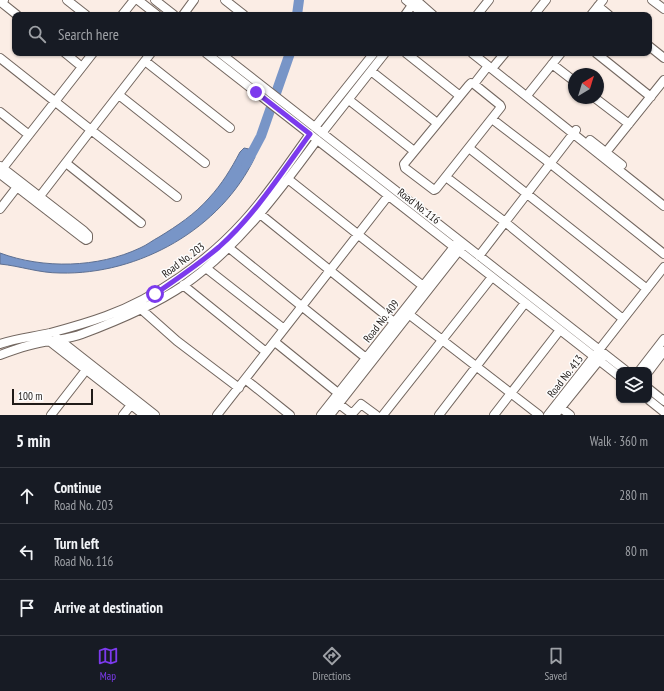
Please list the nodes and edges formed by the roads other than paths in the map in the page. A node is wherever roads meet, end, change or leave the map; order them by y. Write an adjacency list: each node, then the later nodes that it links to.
1 (67, 0): 15 (street)
2 (134, 0): 16 (street)
3 (138, 0): 17 (street)
4 (155, 0): 18 (street)
5 (194, 0): 19 (street)
6 (225, 0): 20 (street)
7 (488, 0): 23 (street)
8 (546, 0): 24 (street)
9 (652, 0): 13 (street)
10 (2, 3): 14 (street)
11 (601, 3): 25 (street); 26 (street)
12 (418, 6): 21 (street); 22 (street)
13 (664, 9)
14 (13, 12)
15 (82, 12)
16 (124, 12)
17 (153, 12)
18 (170, 12)
19 (185, 12)
20 (240, 12)
21 (409, 12)
22 (428, 12)
23 (479, 12)
24 (536, 12)
25 (594, 12)
26 (607, 12)
27 (652, 48): 42 (street)
28 (69, 56): 46 (street)
29 (91, 56): 46 (street)
30 (149, 56): 43 (street)
31 (210, 56): 64 (street, Road No. 116)
32 (224, 56): 64 (street, Road No. 116)
33 (372, 56): 64 (street, Road No. 203)
34 (383, 56): 47 (street)
35 (410, 56): 53 (street)
36 (477, 56): 45 (street)
37 (483, 56): 45 (street)
38 (502, 56): 45 (street)
39 (559, 56): 44 (street)
40 (600, 56): 54 (street)
41 (0, 58): 56 (street)
42 (664, 58)
43 (145, 61): 52 (street); 62 (street)
44 (552, 64): 48 (street); 51 (street)
45 (492, 66): 50 (street); 51 (street); 65 (street)
46 (82, 67): 56 (street)
47 (371, 71): 55 (street); 60 (street)
48 (568, 76)
49 (664, 80): 54 (street)
50 (474, 84): 53 (street); 59 (street)
51 (530, 93): 65 (street)
52 (119, 95): 63 (street); 73 (street)
53 (460, 96): 60 (street)
54 (651, 97): 61 (street)
55 (349, 100): 66 (street); 70 (street)
56 (55, 102): 63 (street); 67 (street)
57 (604, 104): 61 (street)
58 (0, 112): 67 (street)
59 (492, 119): 69 (street); 74 (street)
60 (437, 123): 70 (street)
61 (629, 124): 71 (street)
62 (230, 128)
63 (91, 130): 72 (street); 81 (street)
64 (313, 131): 66 (street, Road No. 116); 68 (street, Road No. 116); 111 (street, Road No. 203)
65 (575, 132): 71 (street); 74 (street)
66 (322, 133): 90 (street, Road No. 116)
67 (29, 135): 75 (street)
68 (317, 140): 77 (street); 80 (street, Road No. 116)
69 (470, 148): 76 (street); 79 (street)
70 (414, 151): 76 (street)
71 (604, 155): 83 (street); 84 (street)
72 (66, 163): 82 (street); 88 (street)
73 (205, 163)
74 (551, 164): 79 (street); 93 (street)
75 (1, 169): 78 (street); 82 (street)
76 (446, 177): 87 (street)
77 (288, 179): 86 (street); 89 (street)
78 (17, 187): 82 (street); 85 (street)
79 (527, 194): 87 (street); 101 (street)
80 (388, 196): 89 (street); 92 (street, Road No. 116)
81 (177, 197)
82 (38, 199): 82 (street)
83 (664, 199)
84 (664, 206)
85 (0, 209)
86 (260, 214): 91 (street); 97 (street)
87 (505, 222): 94 (street); 106 (street)
88 (142, 223)
89 (359, 234): 97 (street); 100 (street)
90 (462, 242): 92 (street, Road No. 409); 94 (street, Road No. 116)
91 (228, 248): 96 (street); 103 (street)
92 (456, 249): 98 (street, Road No. 116); 100 (street, Road No. 409); 105 (street, Road No. 409)
93 (664, 254)
94 (479, 256): 119 (street, Road No. 116)
95 (664, 267): 101 (street, Road No. 413)
96 (206, 268): 99 (street); 108 (street)
97 (330, 271): 103 (street); 107 (street)
98 (492, 277): 102 (street, Road No. 116); 114 (street)
99 (182, 286): 104 (street); 118 (street)
100 (423, 286): 105 (street, Road No. 409)
101 (647, 288): 106 (street, Road No. 413)
102 (526, 303): 109 (street, Road No. 116); 124 (street)
103 (301, 306): 108 (street); 122 (street)
104 (141, 309): 110 (street); 131 (street)
105 (407, 312): 107 (street, Road No. 409); 114 (street); 136 (street, Road No. 409)
106 (623, 319): 119 (street, Road No. 413)
107 (394, 322): 122 (street, Road No. 409)
108 (284, 329): 115 (street)
109 (560, 330): 123 (street, Road No. 116); 134 (street)
110 (78, 336): 113 (street); 117 (street)
111 (50, 337): 113 (street); 116 (street); 121 (street, Road No. 203); 128 (street)
112 (664, 339): 126 (street)
113 (59, 340): 117 (street)
114 (442, 340): 124 (street); 150 (street)
115 (275, 342): 118 (street); 132 (street)
116 (0, 344)
117 (75, 352): 144 (street)
118 (266, 352): 130 (street)
119 (602, 352): 123 (street, Road No. 413); 125 (street, Road No. 116)
120 (664, 352): 127 (street)
121 (0, 355)
122 (366, 358): 132 (street, Road No. 409)
123 (596, 359): 129 (street, Road No. 116); 139 (street, Road No. 413); 154 (street, Road No. 413)
124 (476, 366): 134 (street); 151 (street)
125 (621, 367)
126 (642, 367)
127 (652, 367)
128 (86, 370): 137 (street); 141 (street)
129 (616, 374)
130 (245, 379): 131 (street); 146 (street)
131 (239, 388): 145 (street)
132 (338, 393): 147 (street, Road No. 409)
133 (652, 393): 138 (street)
134 (511, 394): 152 (street); 153 (street)
135 (652, 401): 138 (street)
136 (339, 404): 140 (street); 148 (street, Road No. 409)
137 (131, 405): 142 (street); 143 (street)
138 (662, 405)
139 (561, 408): 155 (street, Road No. 413); 156 (street)
140 (352, 414): 149 (street)
141 (51, 415)
142 (124, 415)
143 (144, 415)
144 (155, 415)
145 (216, 415)
146 (290, 415)
147 (321, 415)
148 (330, 415)
149 (376, 415)
150 (383, 415)
151 (438, 415)
152 (494, 415)
153 (539, 415)
154 (548, 415)
155 (555, 415)
156 (570, 415)

